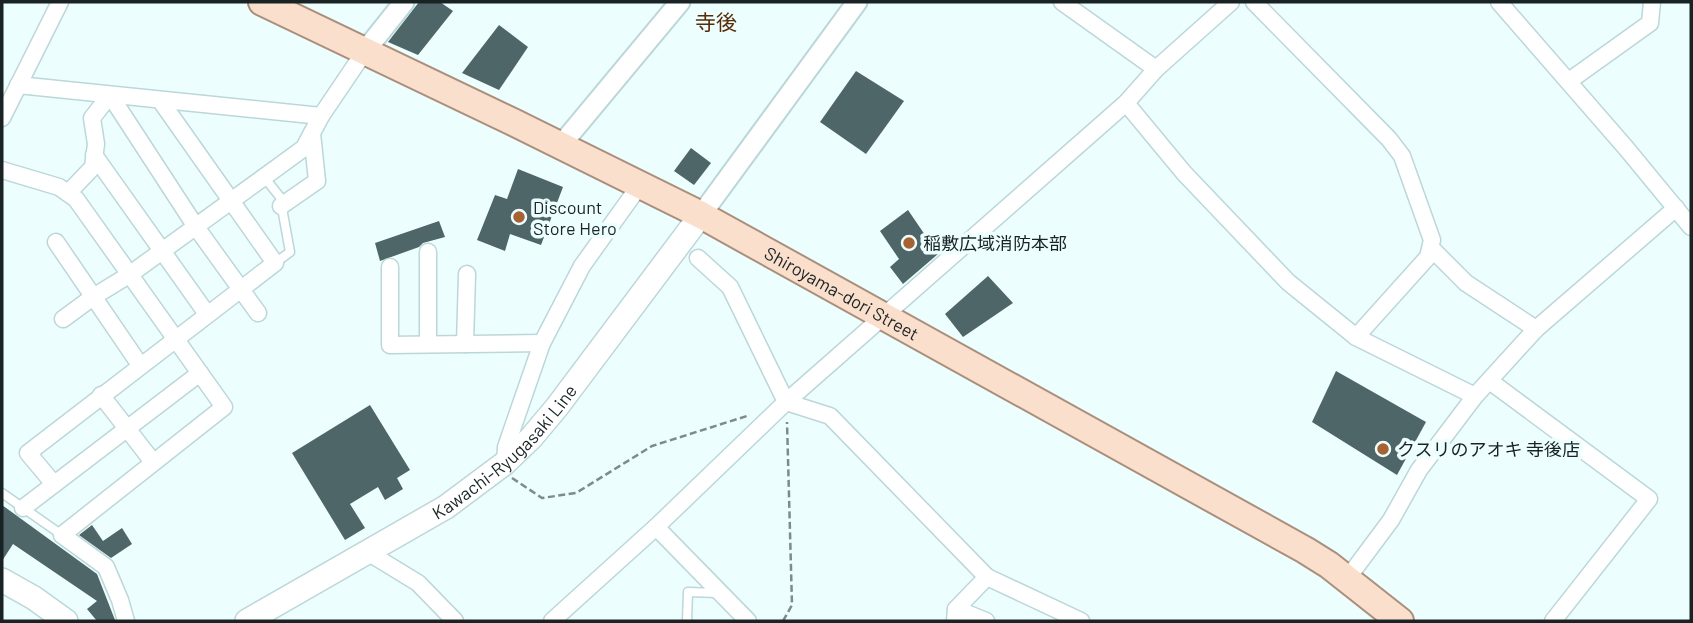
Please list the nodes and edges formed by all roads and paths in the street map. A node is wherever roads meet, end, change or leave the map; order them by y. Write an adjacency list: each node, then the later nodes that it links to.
1 (60, 2): 14 (street)
2 (262, 2): 11 (main road, Shiroyama-dori Street)
3 (404, 2): 11 (street)
4 (680, 2): 21 (street)
5 (857, 2): 30 (street)
6 (1062, 2): 12 (street)
7 (1231, 2): 12 (street)
8 (1254, 2): 34 (street)
9 (1499, 2): 13 (street)
10 (1652, 2): 13 (street)
11 (365, 51): 18 (street); 21 (main road, Shiroyama-dori Street)
12 (1156, 69): 17 (street)
13 (1569, 81): 29 (street)
14 (18, 85): 15 (street); 19 (street)
15 (110, 95): 16 (street); 22 (street); 31 (street)
16 (160, 100): 18 (street); 27 (street)
17 (1126, 103): 46 (street); 49 (street)
18 (321, 117): 20 (street)
19 (2, 118)
20 (312, 133): 24 (street); 28 (street)
21 (561, 145): 25 (main road, Shiroyama-dori Street)
22 (94, 155): 26 (street); 35 (street)
23 (2, 170): 26 (street)
24 (264, 177): 27 (street); 28 (lane)
25 (640, 185): 30 (main road, Shiroyama-dori Street); 53 (street)
26 (69, 192): 41 (street)
27 (231, 201): 31 (street); 38 (street)
28 (281, 205): 38 (lane)
29 (1676, 208): 32 (street); 48 (street)
30 (701, 215): 46 (main road, Shiroyama-dori Street); 63 (main road, Kawachi-Ryugasaki Line)
31 (196, 227): 35 (street); 42 (street)
32 (1691, 227)
33 (56, 242): 43 (street)
34 (1431, 248): 48 (street); 49 (street)
35 (164, 250): 41 (street); 45 (street)
36 (428, 253): 51 (street)
37 (698, 258): 59 (street)
38 (275, 263): 42 (street)
39 (390, 267): 51 (street)
40 (467, 274): 52 (street)
41 (130, 275): 43 (street); 50 (street)
42 (241, 289): 44 (street); 45 (street)
43 (93, 297): 47 (street); 54 (street)
44 (258, 313)
45 (207, 314): 50 (street)
46 (884, 317): 59 (street); 71 (main road, Shiroyama-dori Street)
47 (63, 319)
48 (1536, 329): 56 (street)
49 (1356, 337): 58 (street)
50 (175, 338): 54 (street); 55 (street)
51 (428, 344): 52 (street)
52 (465, 344): 53 (street)
53 (542, 344): 63 (street)
54 (140, 365): 57 (street)
55 (200, 373): 61 (street); 62 (street)
56 (1491, 382): 58 (street); 86 (street)
57 (101, 396): 61 (street); 64 (street)
58 (1475, 396): 71 (street)
59 (786, 402): 60 (street); 70 (street); 82 (path)
60 (770, 417): 63 (path); 67 (street)
61 (127, 429): 62 (street); 64 (street)
62 (153, 462): 68 (street)
63 (501, 466): 69 (main road, Kawachi-Ryugasaki Line)
64 (54, 484): 66 (street)
65 (2, 493): 66 (lane)
66 (23, 508): 68 (lane)
67 (656, 527): 73 (street); 79 (street)
68 (62, 534): 77 (street)
69 (369, 553): 75 (main road, Kawachi-Ryugasaki Line); 78 (street)
70 (987, 578): 74 (street); 84 (street)
71 (1347, 579): 85 (main road, Shiroyama-dori Street)
72 (2, 580): 76 (main road)
73 (720, 593): 80 (lane); 81 (street)
74 (956, 615): 83 (street)
75 (263, 618)
76 (66, 621)
77 (126, 621)
78 (455, 621)
79 (552, 621)
80 (687, 621)
81 (748, 621)
82 (783, 621)
83 (986, 621)
84 (1081, 621)
85 (1400, 621)
86 (1553, 621)

